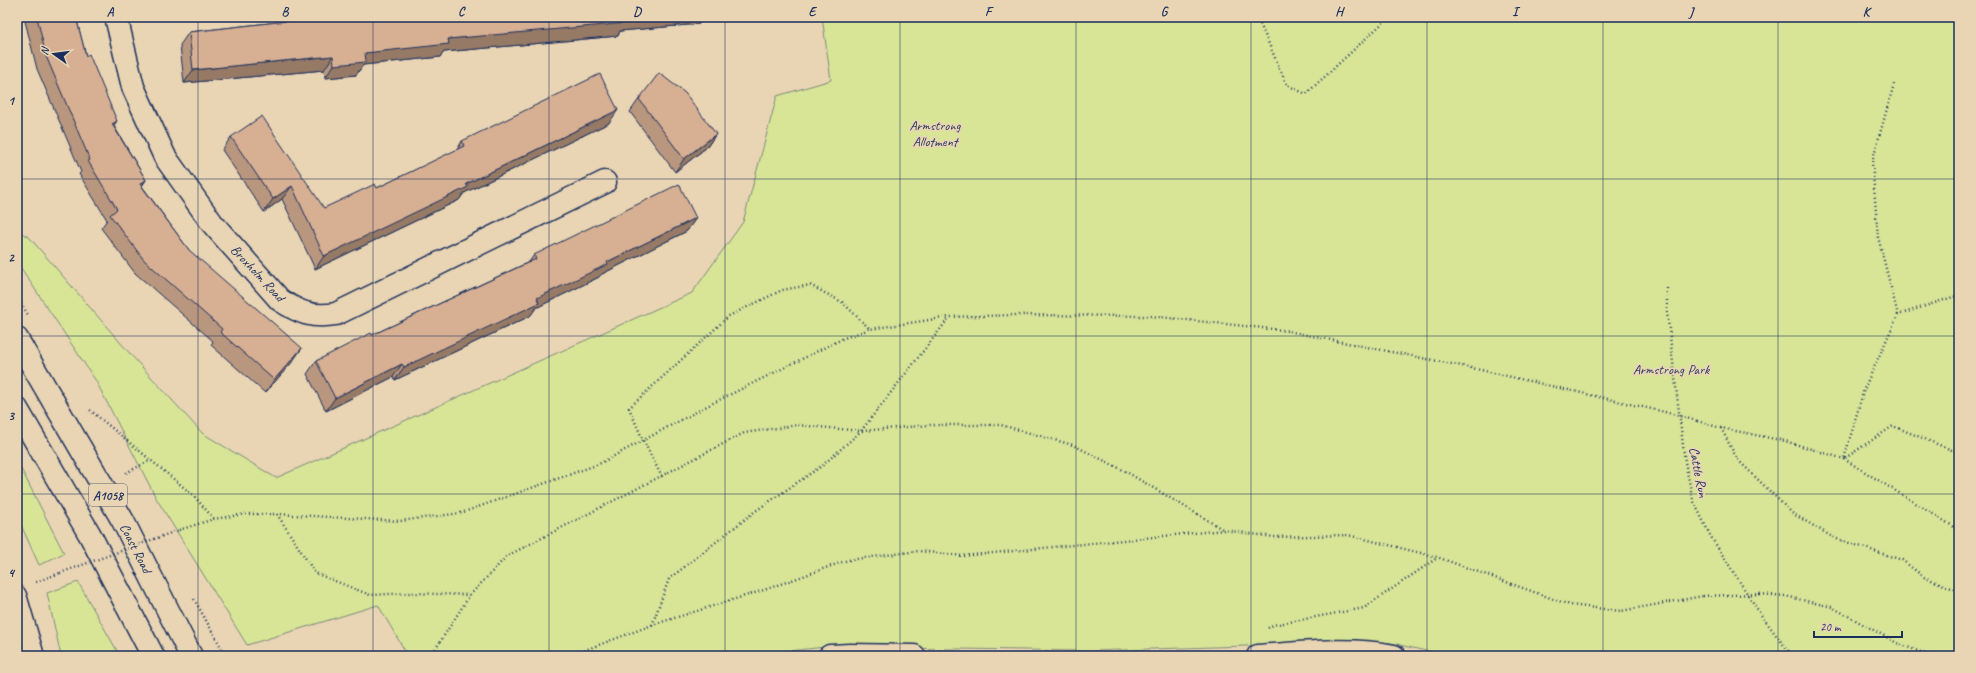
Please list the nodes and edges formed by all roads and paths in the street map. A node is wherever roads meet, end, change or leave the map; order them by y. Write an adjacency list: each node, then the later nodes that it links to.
1 (116, 17): 5 (main road, Broxholm Road)
2 (1257, 17): 3 (path)
3 (1389, 17)
4 (1894, 84): 8 (path)
5 (605, 182)
6 (1667, 288): 42 (path, Cattle Run)
7 (1959, 295): 8 (path)
8 (1898, 315): 18 (path)
9 (949, 318): 10 (path); 14 (path, bridge); 15 (path)
10 (870, 329): 16 (path); 16 (path)
11 (17, 339): 35 (main road, Coast Road / A1058)
12 (87, 406): 19 (path)
13 (17, 409): 34 (main road, A1058)
14 (1721, 428): 18 (path); 28 (path)
15 (861, 431): 21 (path); 24 (path); 31 (path)
16 (643, 440): 21 (path); 22 (path)
17 (1959, 453): 18 (path)
18 (1844, 459): 25 (path)
19 (151, 460): 20 (path); 23 (path)
20 (122, 475)
21 (662, 477): 30 (path)
22 (277, 514): 23 (path); 30 (path)
23 (214, 519): 27 (path, bridge)
24 (1224, 530): 26 (path); 31 (path)
25 (1959, 530)
26 (1437, 557): 32 (path); 43 (path, bridge)
27 (60, 573)
28 (1959, 591)
29 (17, 595): 33 (street)
30 (470, 595): 36 (path)
31 (652, 625): 37 (path)
32 (1262, 631)
33 (35, 656)
34 (153, 656)
35 (191, 656)
36 (431, 656)
37 (569, 656)
38 (830, 656): 39 (main road)
39 (914, 656)
40 (1258, 656): 41 (main road)
41 (1394, 656)
42 (1792, 656)
43 (1931, 656)

